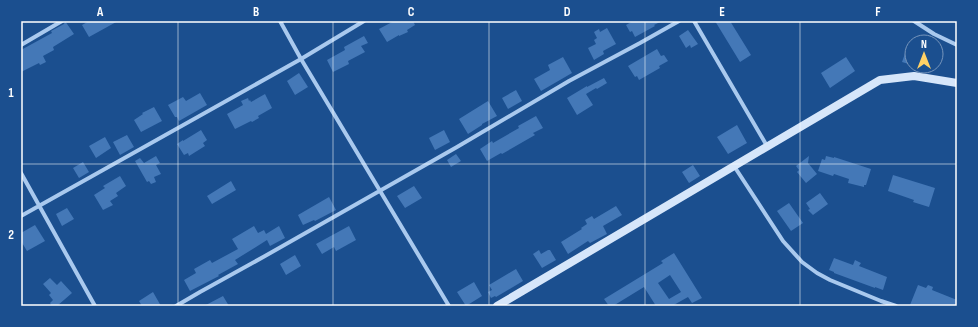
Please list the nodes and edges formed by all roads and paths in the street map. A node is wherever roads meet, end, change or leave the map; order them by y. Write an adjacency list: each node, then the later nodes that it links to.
1 (62, 21): 7 (street)
2 (280, 21): 9 (street)
3 (364, 21): 9 (street)
4 (679, 21): 14 (street)
5 (694, 21): 11 (street)
6 (914, 21): 8 (street)
7 (21, 45)
8 (957, 45)
9 (301, 59): 14 (street); 15 (street)
10 (957, 83): 11 (street)
11 (767, 146): 12 (street)
12 (734, 166): 20 (street); 21 (street)
13 (21, 173): 15 (street)
14 (380, 190): 18 (street); 19 (street)
15 (39, 206): 16 (street); 17 (street)
16 (21, 216)
17 (95, 306)
18 (176, 306)
19 (449, 306)
20 (497, 306)
21 (896, 306)

